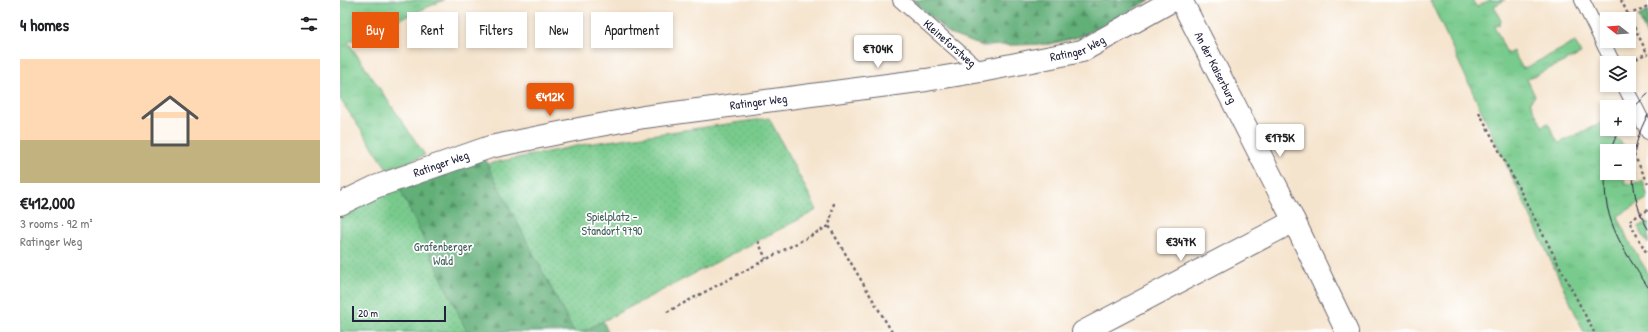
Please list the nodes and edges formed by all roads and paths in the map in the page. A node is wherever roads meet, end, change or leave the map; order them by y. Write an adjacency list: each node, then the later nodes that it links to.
1 (900, 0): 12 (lane, Kleineforstweg)
2 (1173, 0): 12 (street, Ratinger Weg)
3 (1181, 0): 21 (street, An der Kaiserburg)
4 (1582, 0): 11 (lane)
5 (1621, 0): 7 (path)
6 (1648, 6): 8 (path)
7 (1627, 12)
8 (1635, 12)
9 (1636, 31): 10 (path)
10 (1648, 55)
11 (1610, 56)
12 (981, 71): 19 (street, Ratinger Weg)
13 (1628, 92): 15 (lane)
14 (1479, 112): 30 (path)
15 (1648, 132)
16 (1628, 142): 17 (path)
17 (1648, 183)
18 (834, 203): 22 (path)
19 (340, 204)
20 (1648, 210): 24 (path)
21 (1294, 221): 28 (street); 29 (street, An der Kaiserburg)
22 (829, 226): 25 (path); 27 (path)
23 (758, 241): 25 (path)
24 (1646, 252)
25 (766, 259): 26 (path)
26 (667, 312)
27 (892, 332)
28 (1083, 332)
29 (1347, 332)
30 (1594, 332)

